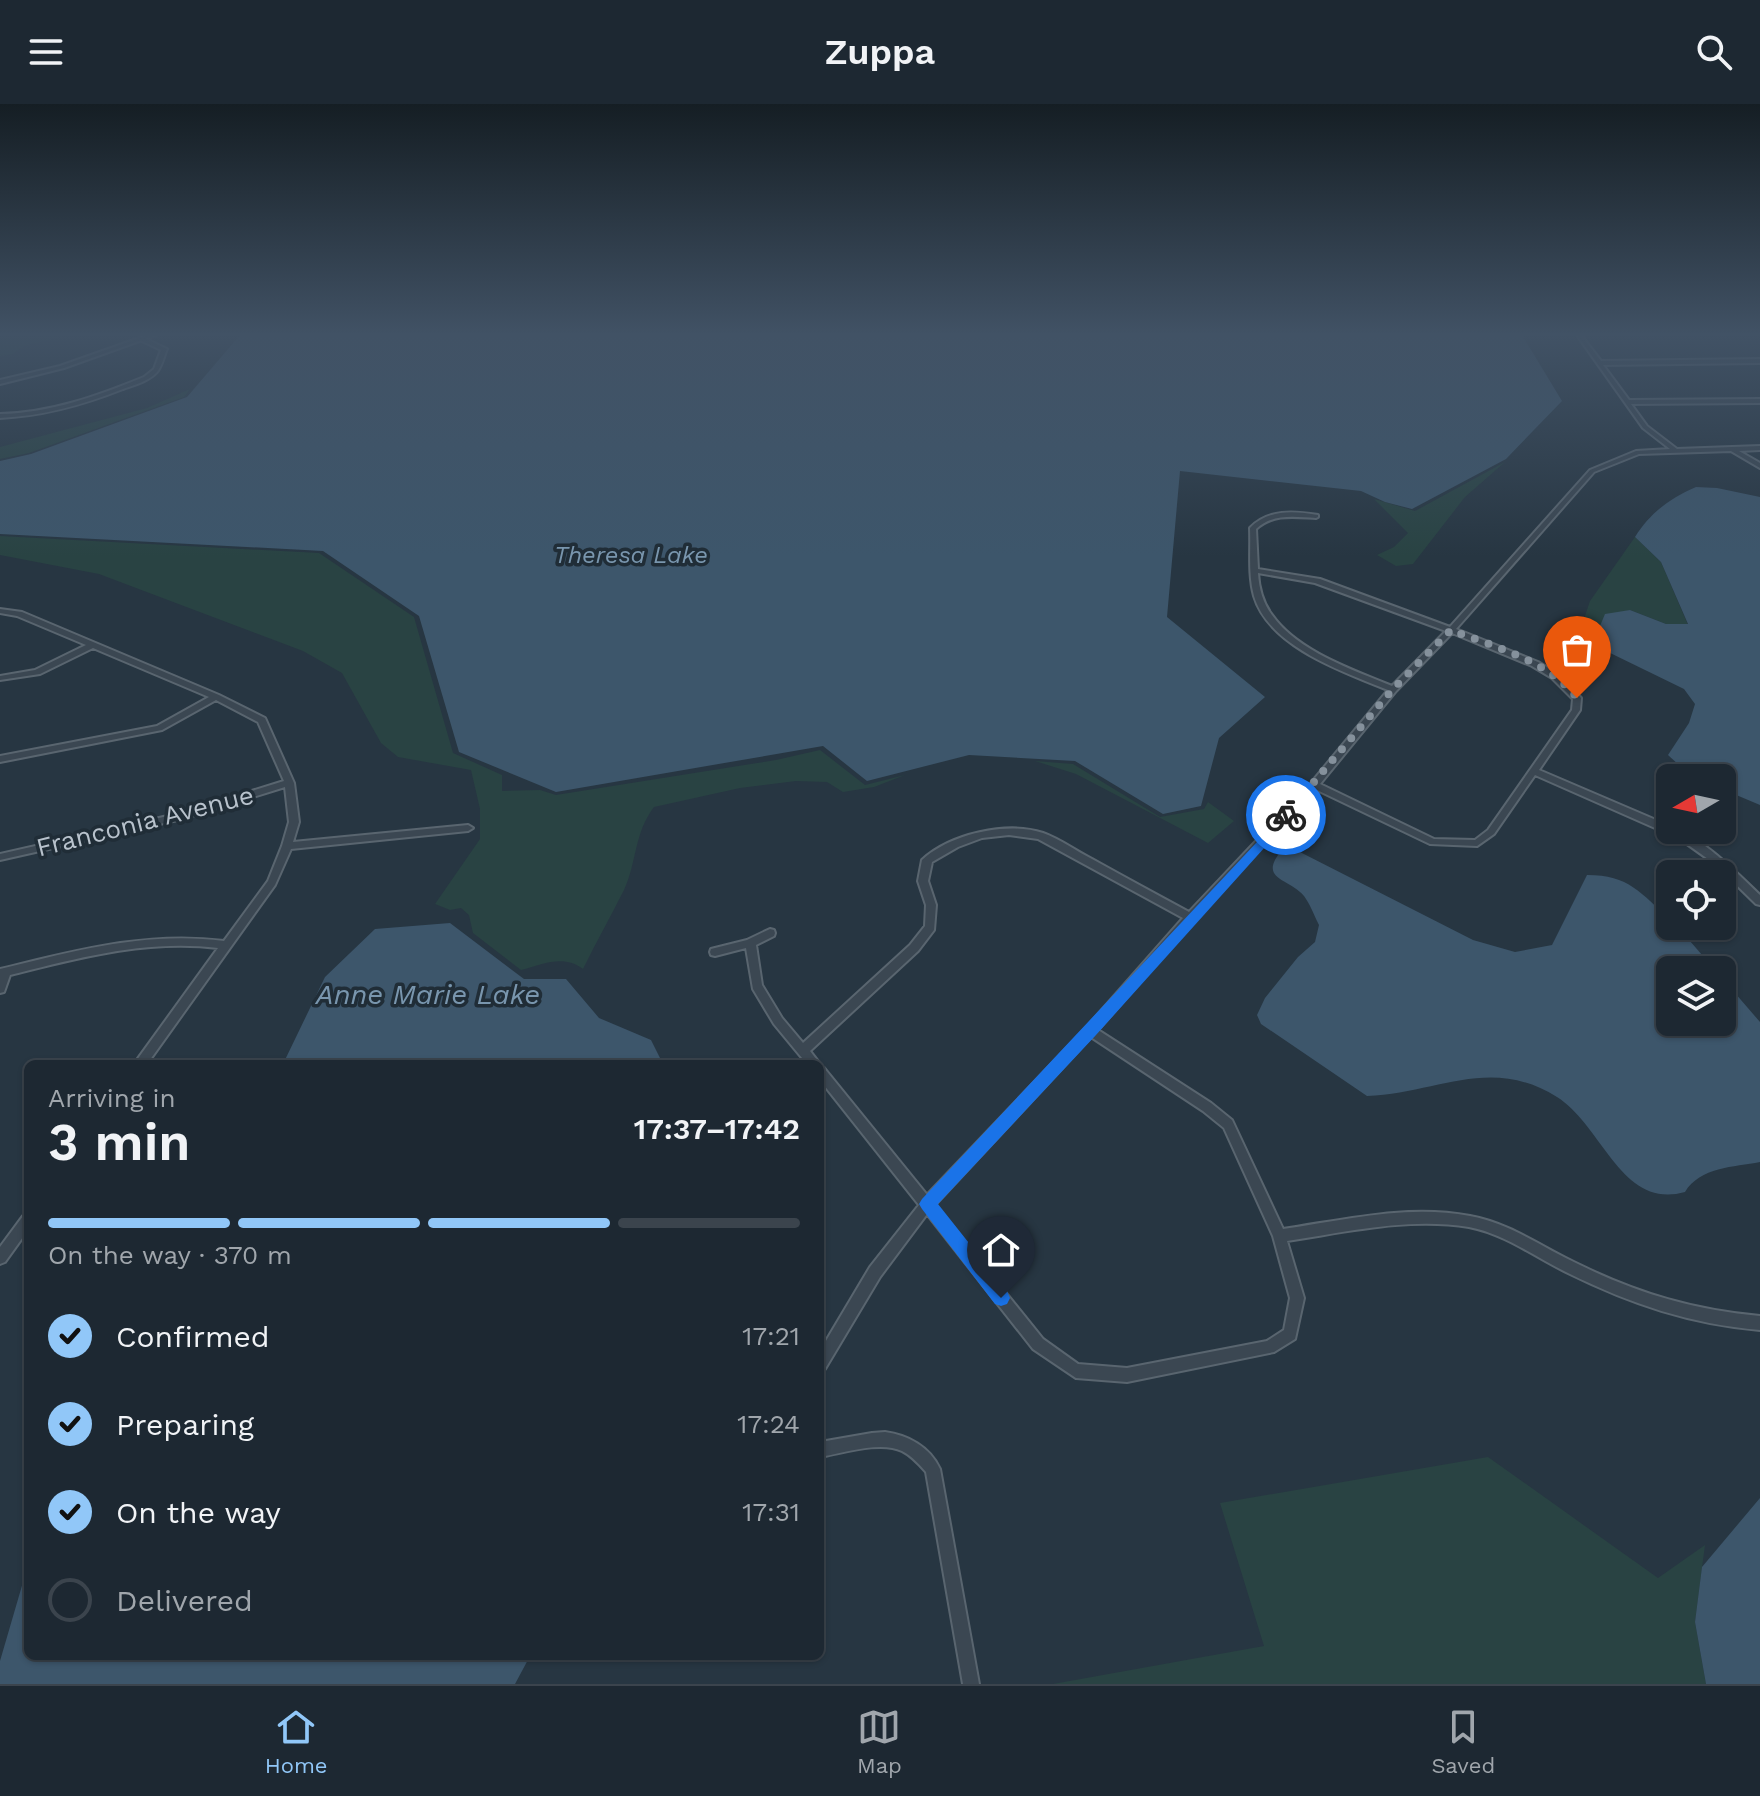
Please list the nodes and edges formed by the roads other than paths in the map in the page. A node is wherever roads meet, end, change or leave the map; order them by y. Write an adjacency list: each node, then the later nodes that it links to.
1 (49, 409): 3 (street)
2 (1632, 409): 6 (street)
3 (0, 416)
4 (1730, 448): 5 (street); 6 (street); 7 (street)
5 (1760, 448)
6 (1674, 449): 11 (street)
7 (1760, 466)
8 (1316, 516): 9 (street)
9 (1256, 571): 11 (street); 14 (street)
10 (0, 611): 12 (street)
11 (1451, 630): 14 (street); 17 (street)
12 (91, 646): 13 (street); 15 (street)
13 (0, 678)
14 (1393, 689): 19 (street)
15 (216, 697): 16 (street); 18 (street)
16 (0, 759)
17 (1534, 771): 19 (street); 20 (street)
18 (289, 783): 23 (street); 24 (street, Franconia Avenue)
19 (1314, 785): 26 (street)
20 (1656, 824)
21 (468, 828): 23 (street)
22 (1696, 844): 25 (street)
23 (287, 846): 29 (street)
24 (0, 857)
25 (1760, 901)
26 (1190, 917): 33 (street); 34 (street)
27 (770, 933): 28 (street)
28 (750, 943): 30 (street); 34 (street)
29 (226, 945): 31 (street); 35 (street)
30 (715, 952)
31 (2, 973): 32 (street)
32 (0, 989)
33 (1090, 1031): 38 (street); 40 (street)
34 (803, 1050): 36 (street)
35 (143, 1060)
36 (811, 1060)
37 (824, 1076): 38 (street)
38 (927, 1204): 40 (street); 43 (street)
39 (24, 1225): 41 (street)
40 (1279, 1236): 42 (street)
41 (0, 1258)
42 (1760, 1323)
43 (824, 1357)
44 (824, 1448): 45 (street)
45 (971, 1684)

